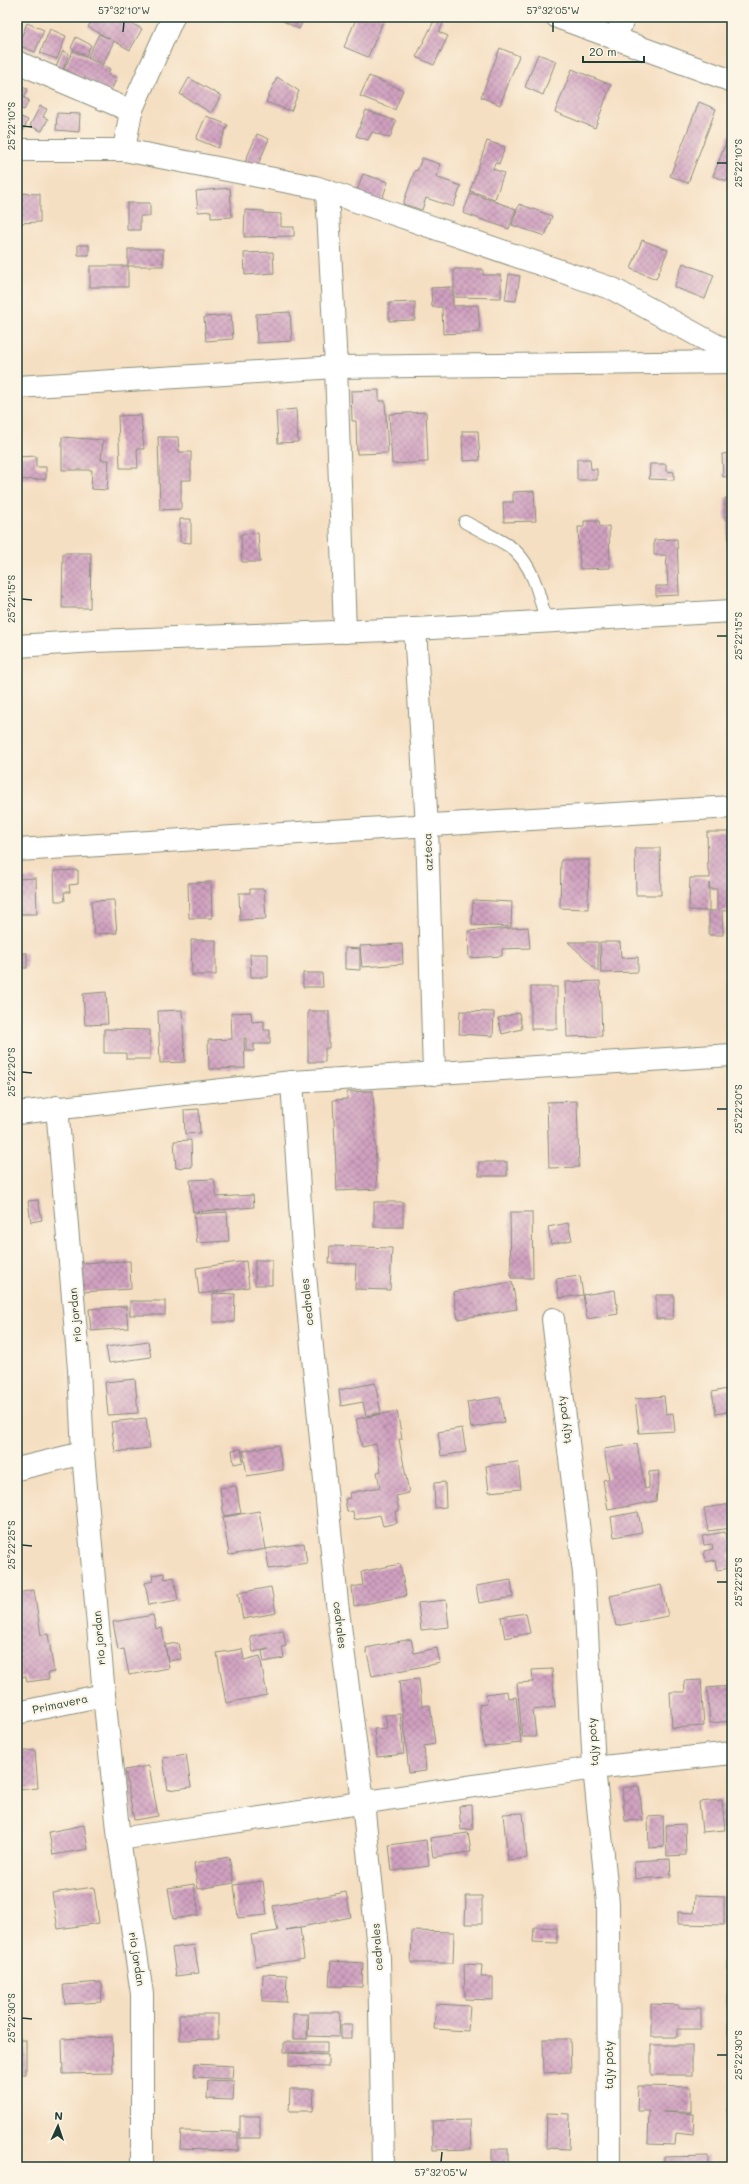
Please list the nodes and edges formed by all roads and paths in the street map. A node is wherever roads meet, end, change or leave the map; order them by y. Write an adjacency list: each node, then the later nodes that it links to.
1 (173, 17): 7 (street)
2 (557, 17): 4 (street)
3 (624, 17): 4 (street)
4 (615, 39): 6 (street)
5 (17, 62): 7 (street)
6 (732, 81)
7 (131, 111): 9 (street)
8 (17, 150): 9 (street)
9 (124, 150): 10 (street)
10 (327, 191): 11 (street); 13 (street)
11 (732, 354)
12 (732, 362): 13 (street)
13 (336, 367): 14 (street); 19 (street)
14 (17, 387)
15 (465, 522): 17 (lane)
16 (732, 611): 17 (street)
17 (546, 622): 18 (street)
18 (415, 629): 19 (street); 22 (street, azteca)
19 (345, 632): 20 (street)
20 (17, 646)
21 (732, 807): 22 (street)
22 (427, 827): 23 (street); 25 (street, azteca)
23 (17, 850)
24 (732, 1055): 25 (street)
25 (434, 1074): 26 (street)
26 (292, 1082): 27 (street); 36 (street, cedrales)
27 (57, 1107): 28 (street); 30 (street, rio jordan)
28 (17, 1113)
29 (552, 1319): 35 (street, tajy poty)
30 (83, 1453): 31 (street); 32 (street, rio jordan)
31 (17, 1469)
32 (104, 1695): 33 (street, Primavera); 37 (street, rio jordan)
33 (17, 1713)
34 (732, 1753): 35 (street)
35 (594, 1768): 36 (street); 40 (street, tajy poty)
36 (363, 1802): 37 (street); 39 (street, cedrales)
37 (119, 1839): 38 (street, rio jordan)
38 (142, 2167)
39 (383, 2167)
40 (609, 2167)

